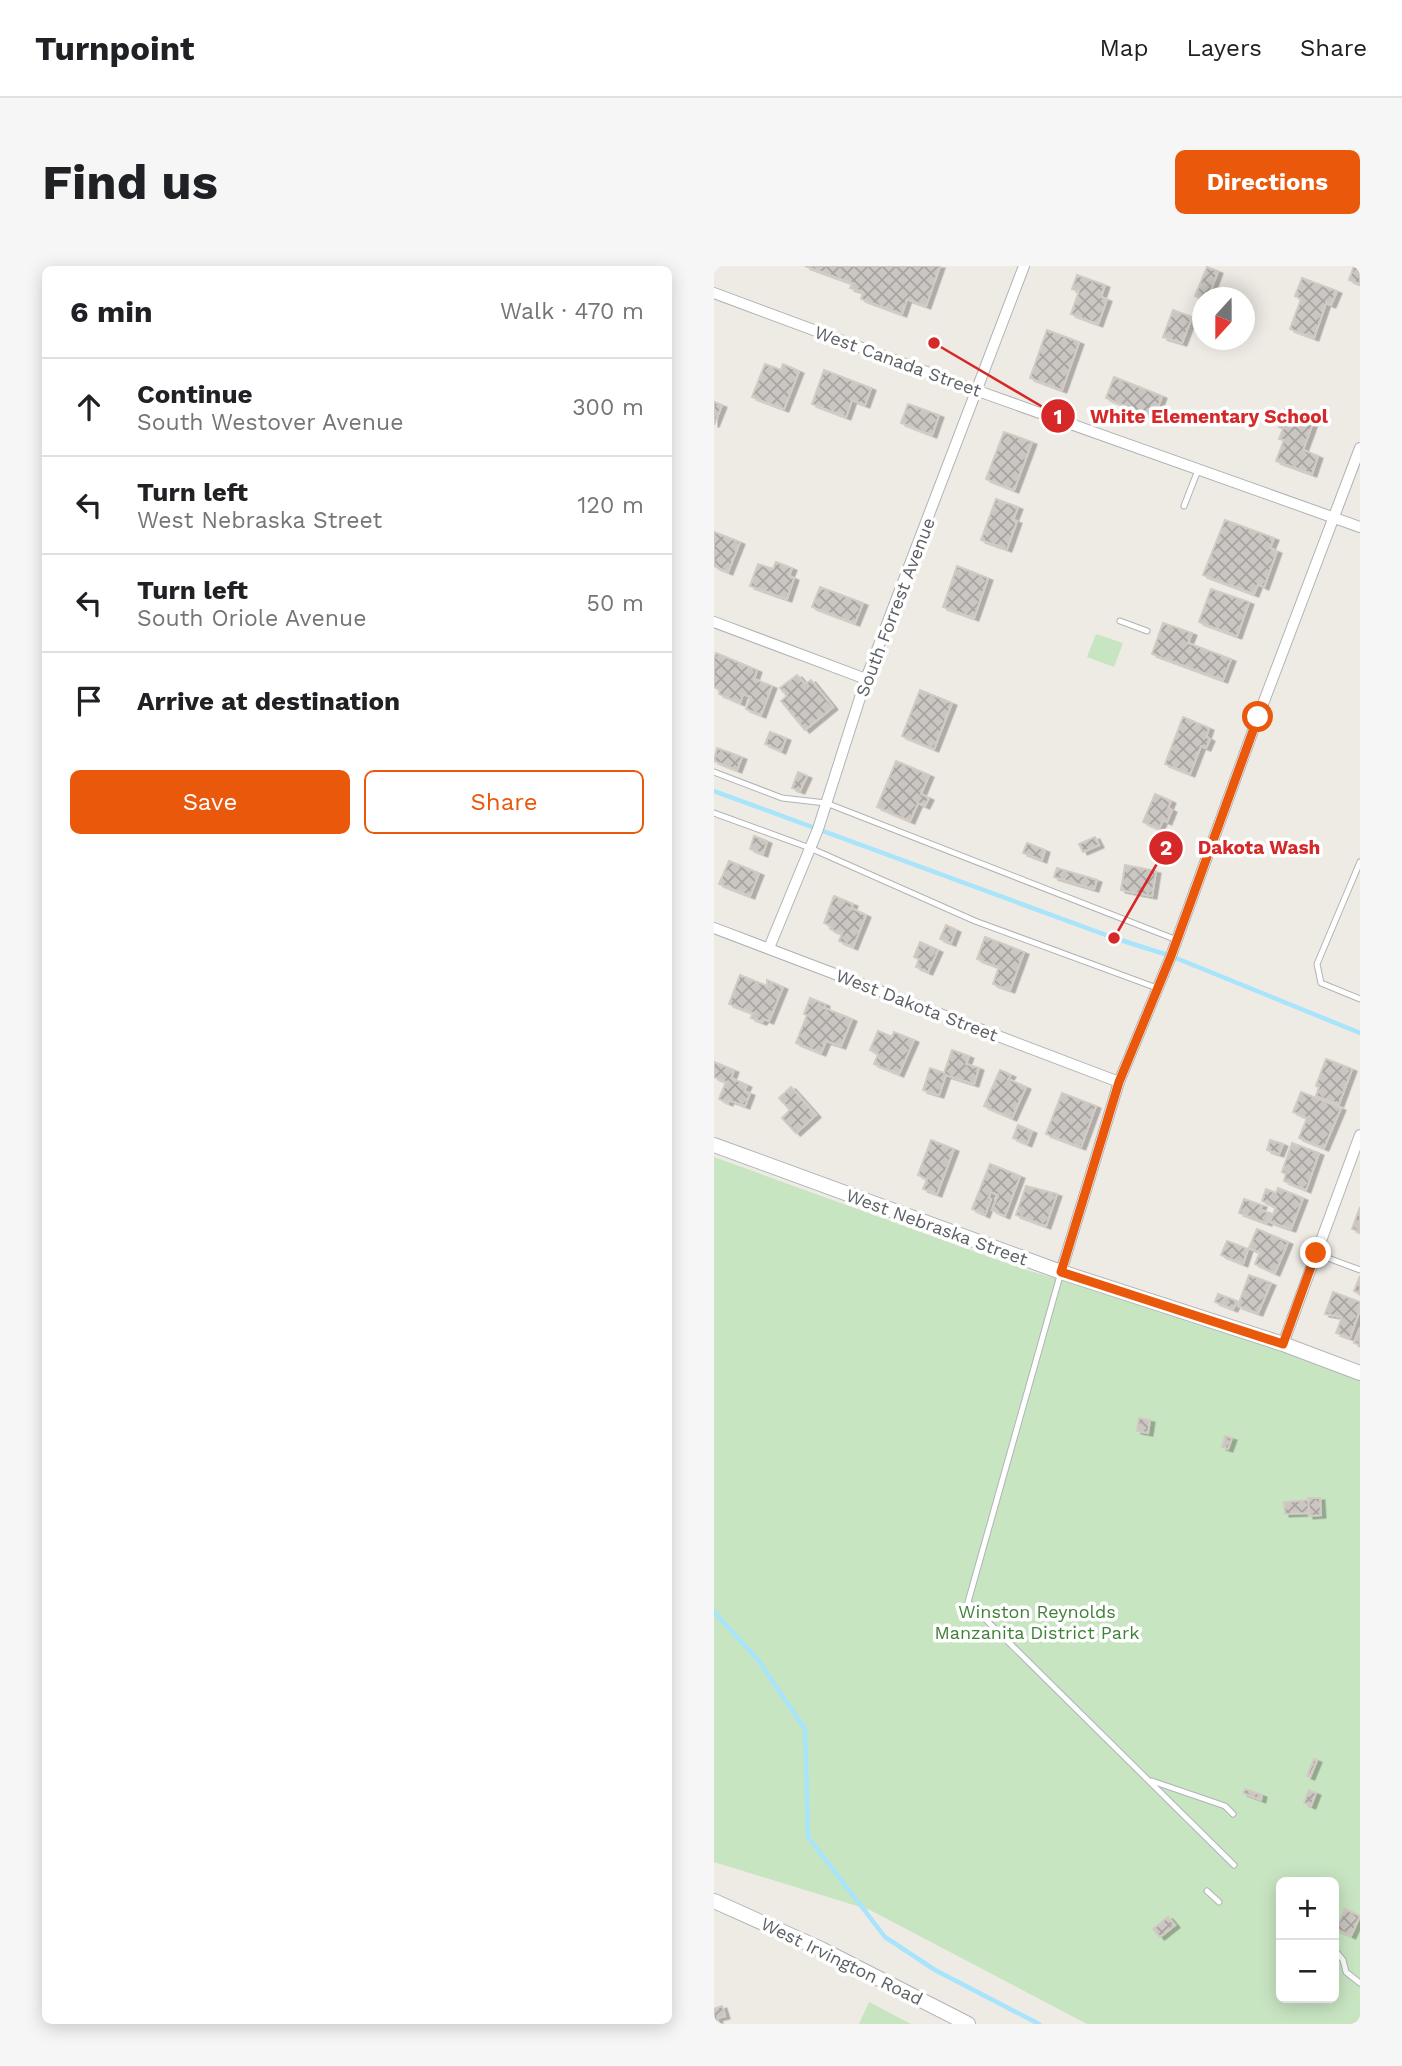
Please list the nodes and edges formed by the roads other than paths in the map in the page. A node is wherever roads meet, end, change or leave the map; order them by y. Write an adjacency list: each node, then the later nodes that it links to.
1 (1024, 266): 3 (street, South Forrest Avenue)
2 (714, 293): 3 (street, West Canada Street)
3 (978, 391): 5 (street, West Canada Street); 12 (street, South Forrest Avenue)
4 (1360, 448): 7 (street)
5 (1198, 469): 6 (lane); 7 (street, West Canada Street)
6 (1184, 506)
7 (1334, 517): 8 (street, West Canada Street); 19 (street)
8 (1360, 527)
9 (1120, 621): 11 (lane)
10 (714, 622): 12 (street)
11 (1147, 631)
12 (866, 679): 14 (street, South Forrest Avenue)
13 (714, 772): 14 (lane)
14 (826, 803): 16 (street, South Forrest Avenue); 19 (lane)
15 (714, 813): 16 (lane)
16 (810, 848): 20 (street, South Forrest Avenue); 21 (lane)
17 (1360, 862): 22 (lane)
18 (714, 928): 20 (street, West Dakota Street)
19 (1177, 940): 21 (street)
20 (769, 948): 23 (street, West Dakota Street)
21 (1158, 988): 23 (street)
22 (1360, 999)
23 (1119, 1082): 29 (street)
24 (1360, 1135): 26 (street)
25 (714, 1145): 29 (street, West Nebraska Street)
26 (1355, 1160): 27 (street)
27 (1316, 1253): 28 (lane); 30 (street)
28 (1360, 1269)
29 (1061, 1272): 30 (street, West Nebraska Street); 32 (lane)
30 (1283, 1344): 31 (street, West Nebraska Street)
31 (1360, 1373)
32 (1148, 1780): 33 (lane); 34 (lane)
33 (1233, 1814)
34 (1234, 1865)
35 (1207, 1891): 37 (lane)
36 (714, 1901): 40 (street, West Irvington Road)
37 (1219, 1902)
38 (1339, 1955): 39 (lane)
39 (1360, 1983)
40 (968, 2024)

